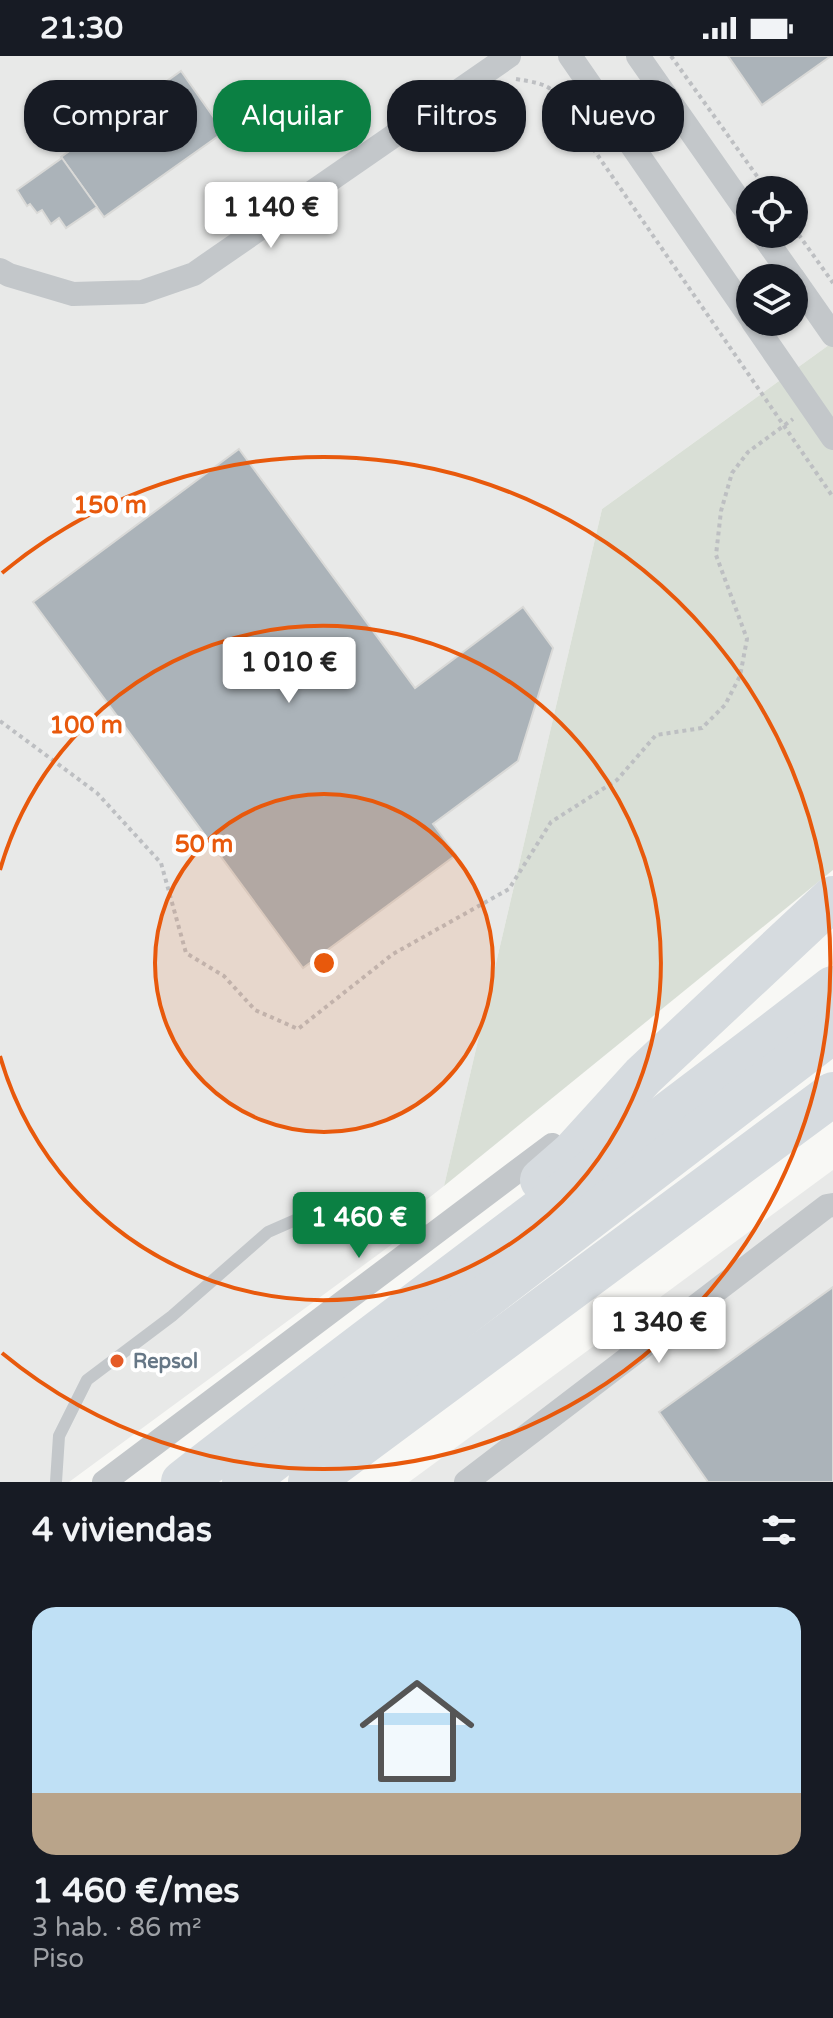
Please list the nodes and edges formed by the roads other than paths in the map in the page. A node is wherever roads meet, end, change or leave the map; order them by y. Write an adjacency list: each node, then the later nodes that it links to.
1 (509, 56): 5 (street)
2 (570, 56): 6 (street)
3 (638, 56): 4 (street)
4 (736, 196)
5 (0, 270)
6 (736, 297)
7 (808, 299): 8 (street)
8 (833, 335)
9 (763, 336): 10 (street)
10 (833, 438)
11 (833, 898): 14 (highway)
12 (833, 988): 18 (highway)
13 (833, 1031): 22 (highway)
14 (643, 1076): 17 (street); 18 (highway)
15 (833, 1094): 23 (highway)
16 (833, 1205): 24 (street)
17 (435, 1233): 19 (lane); 20 (street)
18 (376, 1332): 21 (highway)
19 (56, 1482)
20 (104, 1482)
21 (183, 1482)
22 (244, 1482)
23 (310, 1482)
24 (466, 1482)

